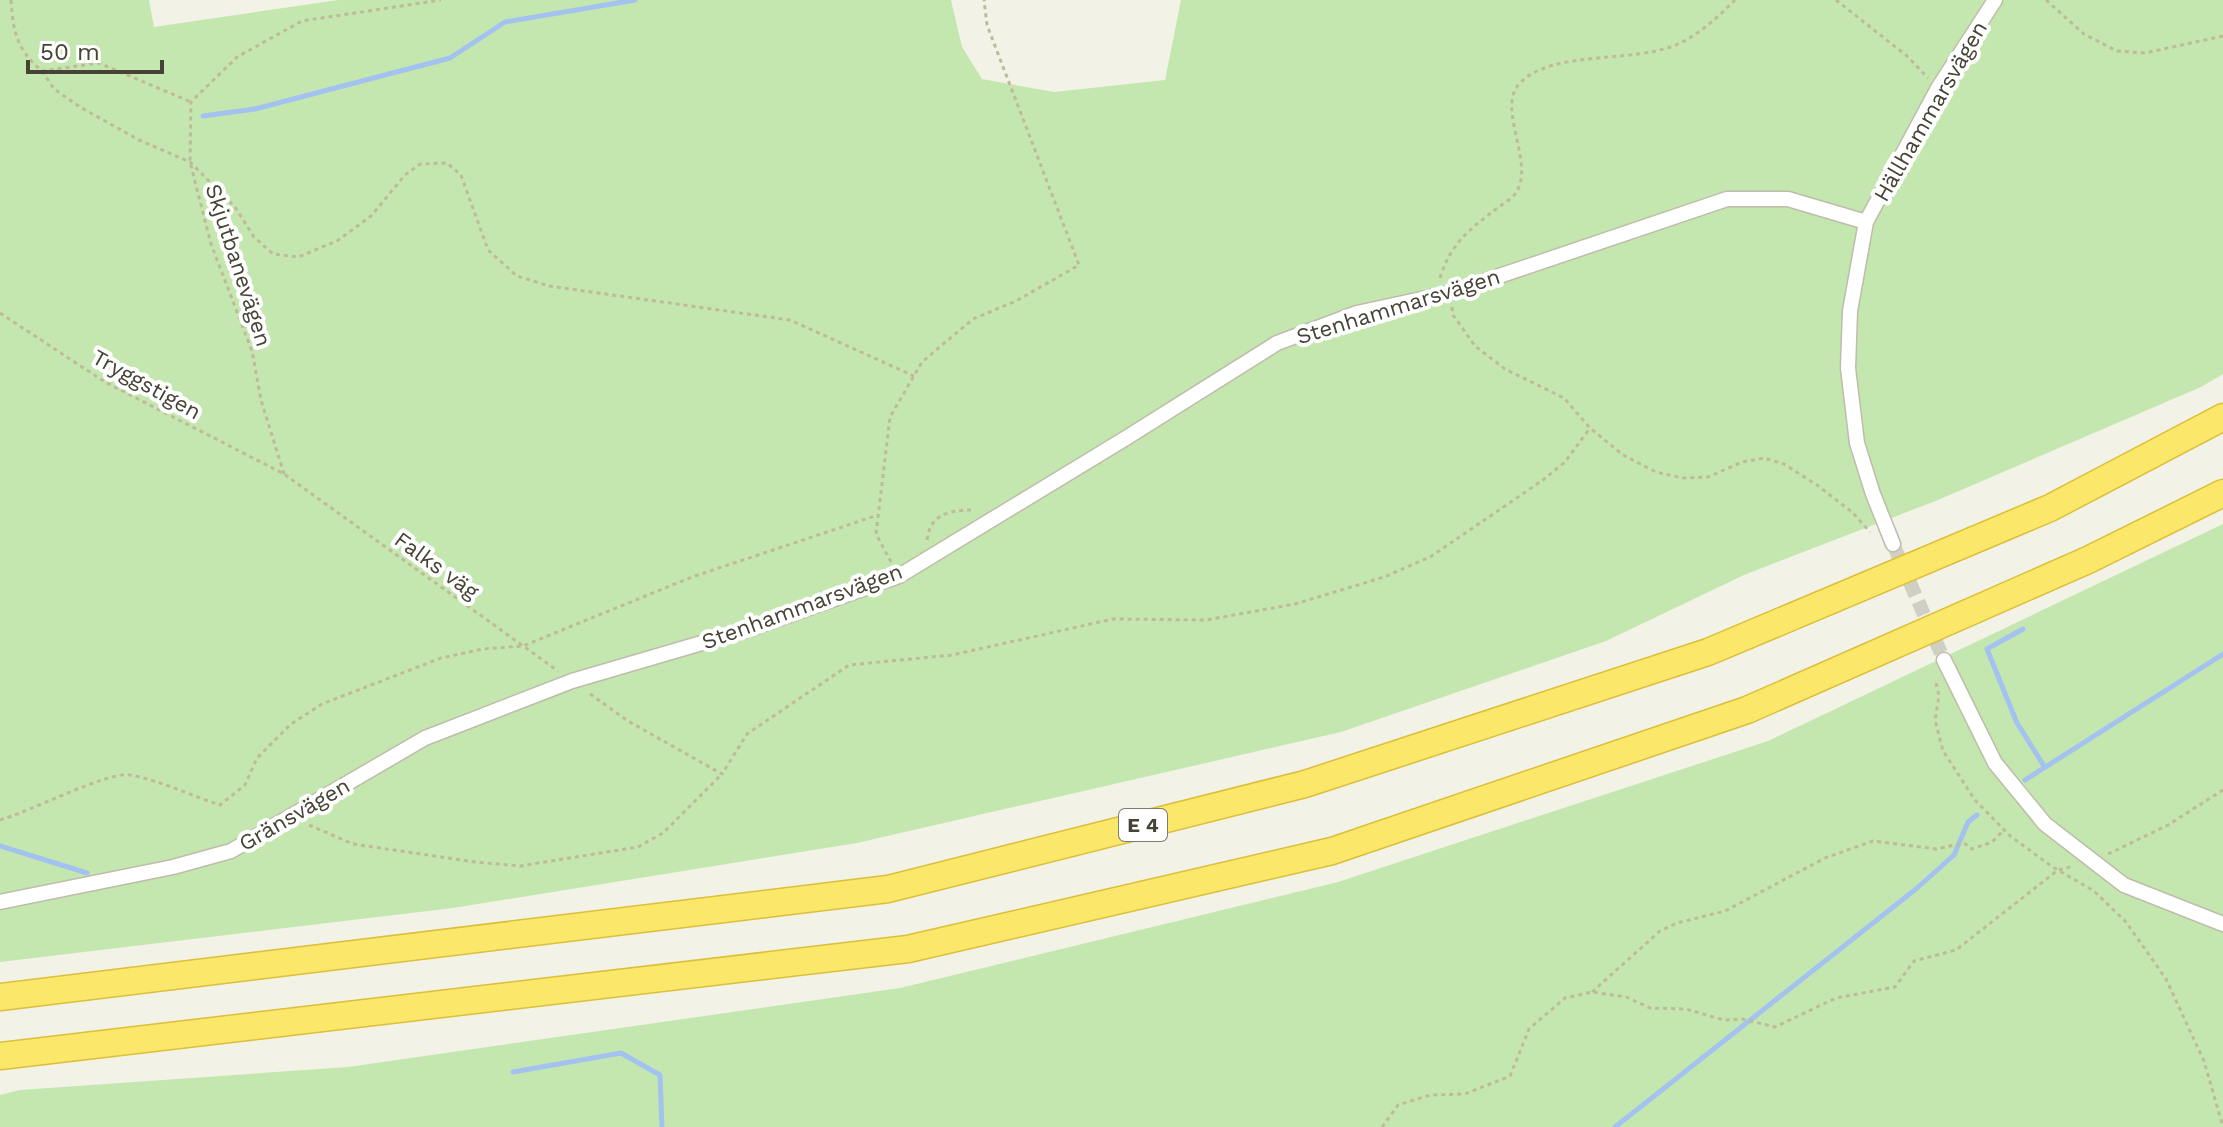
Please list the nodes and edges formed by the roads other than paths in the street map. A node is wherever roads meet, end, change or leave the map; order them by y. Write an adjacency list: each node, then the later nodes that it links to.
1 (1995, 0): 2 (street, Hällhammarsvägen)
2 (1866, 222): 5 (street); 7 (street, Stenhammarsvägen)
3 (2223, 417): 10 (highway, E 4)
4 (2223, 493): 11 (highway)
5 (1893, 544)
6 (1944, 660): 9 (street)
7 (572, 681): 8 (street, Gränsvägen)
8 (0, 902)
9 (2223, 924)
10 (0, 997)
11 (0, 1056)

